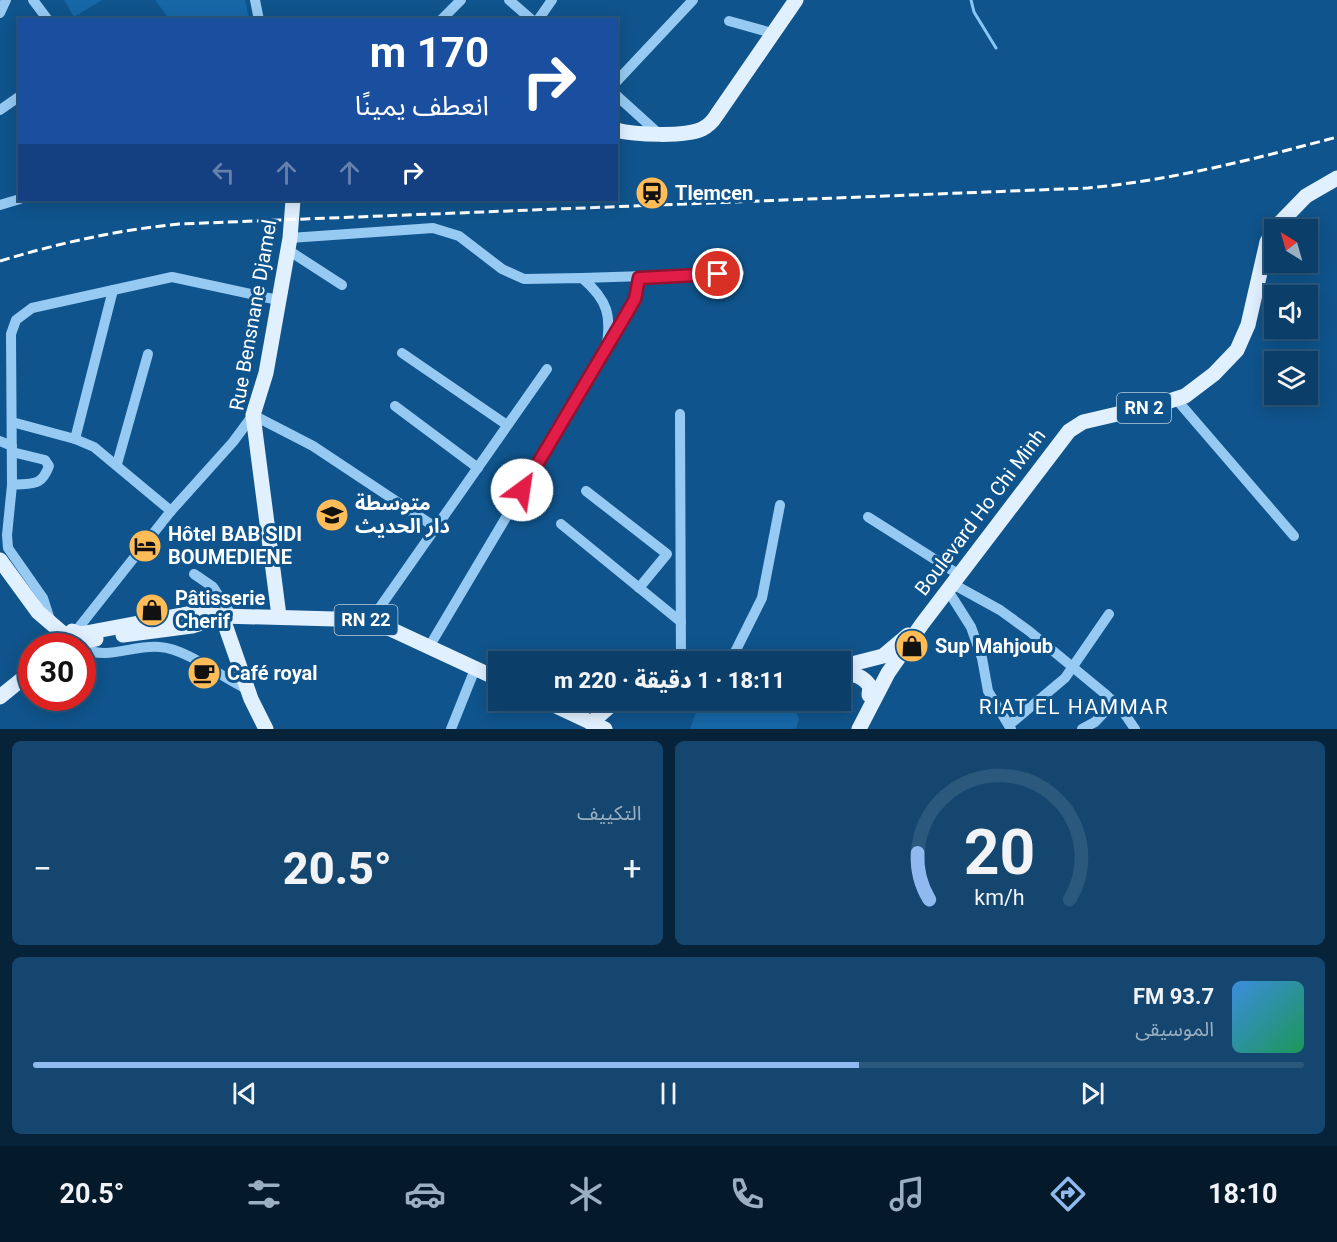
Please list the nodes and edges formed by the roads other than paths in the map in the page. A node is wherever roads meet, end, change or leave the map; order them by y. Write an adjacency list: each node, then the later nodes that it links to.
1 (6, 0): 9 (street)
2 (33, 0): 10 (street)
3 (255, 0): 11 (street)
4 (461, 0): 12 (street)
5 (509, 0): 13 (street)
6 (552, 0): 14 (street)
7 (693, 0): 17 (street)
8 (796, 0): 16 (main road)
9 (0, 13)
10 (46, 18)
11 (259, 18)
12 (443, 18)
13 (530, 18)
14 (539, 18)
15 (729, 21): 16 (street)
16 (772, 33): 22 (main road)
17 (618, 80)
18 (18, 97): 20 (street)
19 (618, 97): 22 (street)
20 (0, 110)
21 (618, 130): 22 (main road)
22 (658, 133)
23 (1337, 178): 38 (main road, Boulevard Ho Chi Minh / RN 2)
24 (18, 200): 26 (street)
25 (293, 201): 27 (main road, Rue Bensnane Djamel)
26 (0, 205)
27 (289, 244): 29 (street); 31 (street); 33 (main road, Rue Bensnane Djamel)
28 (740, 273): 30 (street)
29 (582, 278): 30 (street); 34 (street)
30 (639, 278): 34 (street)
31 (342, 285)
32 (113, 290): 33 (street); 42 (street); 44 (street)
33 (278, 300): 41 (main road, Rue Bensnane Djamel)
34 (606, 349): 73 (street)
35 (402, 353): 43 (street)
36 (148, 354): 47 (street)
37 (547, 369): 43 (street)
38 (1176, 399): 56 (street); 61 (main road, Boulevard Ho Chi Minh / RN 2)
39 (395, 406): 48 (street)
40 (680, 414): 58 (street)
41 (253, 415): 52 (street); 55 (street); 65 (main road, Rue Bensnane Djamel)
42 (12, 422): 44 (street); 46 (street)
43 (507, 425): 48 (street)
44 (75, 439): 47 (street)
45 (0, 441): 46 (street)
46 (12, 449): 49 (street); 49 (street)
47 (117, 464): 52 (street)
48 (478, 468): 55 (street)
49 (12, 485): 68 (street)
50 (586, 490): 57 (street)
51 (780, 505): 75 (street)
52 (171, 511): 71 (street)
53 (868, 517): 61 (street)
54 (561, 524): 62 (street)
55 (435, 527): 66 (street)
56 (1294, 536)
57 (667, 554): 58 (street); 62 (street)
58 (681, 554): 67 (street)
59 (0, 560): 68 (main road)
60 (194, 574): 64 (street)
61 (952, 582): 69 (main road, Boulevard Ho Chi Minh / RN 2); 78 (street); 93 (street)
62 (639, 588): 67 (street)
63 (1109, 614): 78 (street)
64 (227, 616): 65 (main road, RN 22); 72 (main road, RN 22); 85 (main road)
65 (279, 616): 66 (main road, RN 22)
66 (371, 620): 73 (main road, RN 22)
67 (681, 622): 74 (street)
68 (51, 623): 70 (main road)
69 (922, 624): 77 (main road); 82 (main road, RN 2)
70 (64, 633)
71 (81, 633)
72 (96, 636)
73 (429, 647): 79 (main road, RN 22)
74 (681, 651)
75 (736, 651)
76 (96, 654): 85 (street)
77 (851, 666)
78 (1072, 668): 88 (street); 93 (street)
79 (475, 669): 83 (main road, RN 22); 94 (street)
80 (851, 669): 82 (main road)
81 (851, 672): 86 (main road)
82 (885, 672): 86 (main road, RN 2); 95 (main road, RN 2)
83 (488, 675)
84 (18, 682): 87 (main road)
85 (247, 689): 91 (main road)
86 (869, 695): 95 (main road, RN 2)
87 (0, 697)
88 (1113, 702): 96 (street); 97 (street)
89 (564, 711): 92 (main road)
90 (608, 711): 92 (main road)
91 (259, 726)
92 (594, 727)
93 (1010, 727)
94 (451, 729)
95 (858, 729)
96 (1082, 729)
97 (1134, 729)

